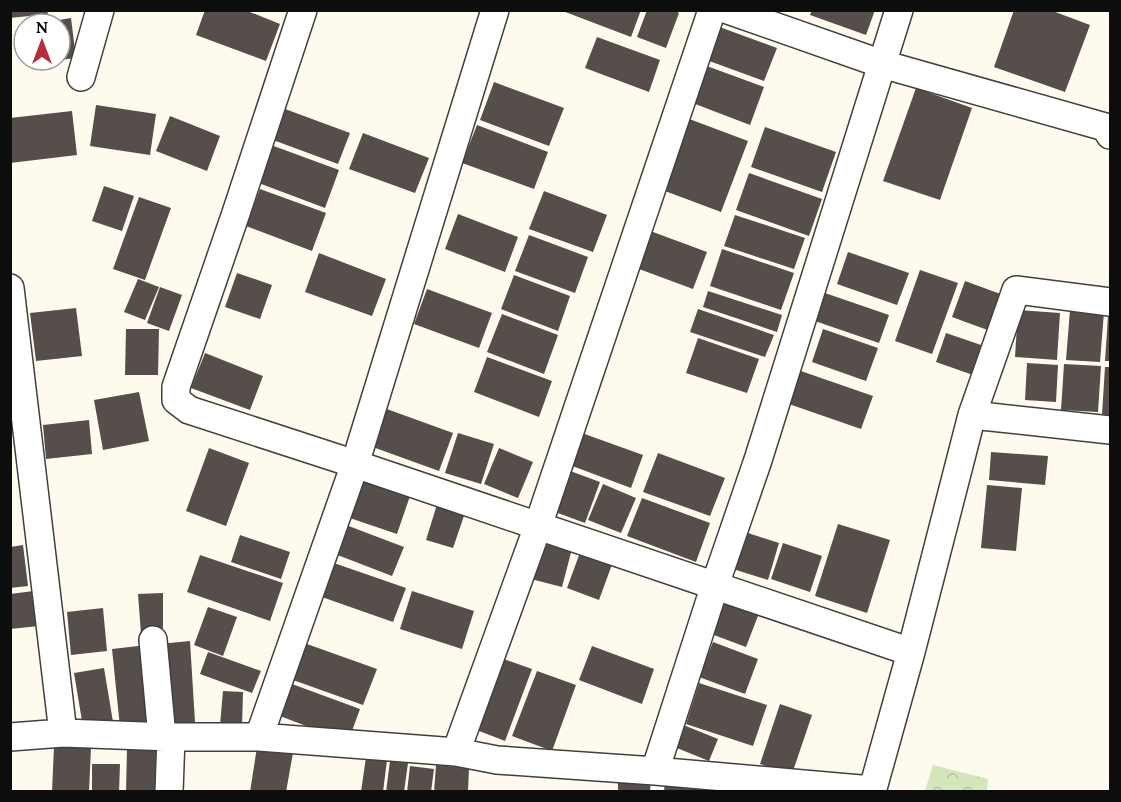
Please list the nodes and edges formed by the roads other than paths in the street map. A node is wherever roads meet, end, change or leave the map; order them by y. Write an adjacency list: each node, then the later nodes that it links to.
1 (100, 10): 8 (street)
2 (303, 10): 14 (street)
3 (495, 10): 14 (street)
4 (712, 10): 15 (street)
5 (728, 10): 7 (street)
6 (899, 10): 7 (street)
7 (882, 64): 9 (street); 16 (street)
8 (81, 77)
9 (1109, 124)
10 (11, 290): 19 (street)
11 (1110, 302): 12 (street)
12 (972, 415): 13 (street); 18 (street)
13 (1110, 430)
14 (355, 464): 15 (street); 22 (street)
15 (538, 526): 16 (street); 23 (street)
16 (715, 585): 18 (street); 24 (street)
17 (153, 640): 21 (street)
18 (911, 652): 25 (street)
19 (63, 733): 20 (street); 21 (street)
20 (10, 737)
21 (167, 737): 22 (street); 26 (street)
22 (259, 737): 23 (street)
23 (456, 752): 24 (street)
24 (655, 771): 25 (street)
25 (872, 791)
26 (170, 792)

